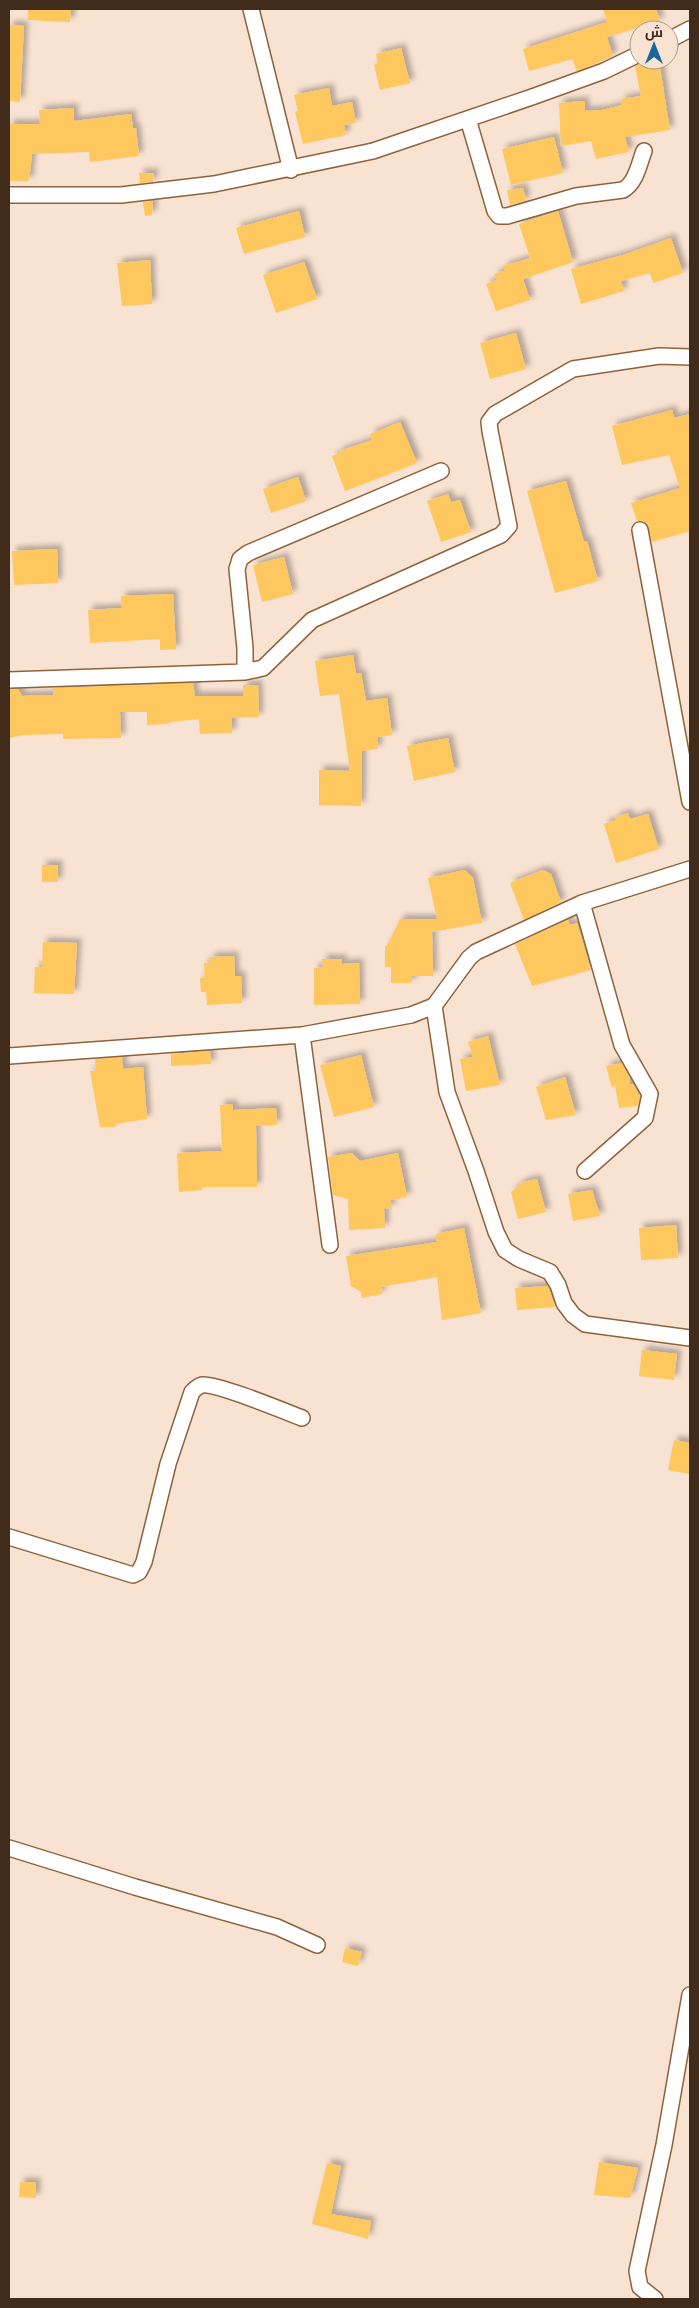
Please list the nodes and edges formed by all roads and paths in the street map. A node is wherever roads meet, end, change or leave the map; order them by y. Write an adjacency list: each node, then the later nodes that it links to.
1 (251, 9): 5 (street)
2 (629, 59): 3 (street)
3 (468, 119): 4 (street); 5 (street)
4 (644, 151)
5 (291, 170): 6 (street)
6 (9, 195)
7 (690, 357): 10 (street)
8 (441, 471): 10 (street)
9 (640, 530): 12 (street)
10 (246, 672): 11 (street)
11 (9, 680)
12 (690, 802)
13 (690, 868): 14 (street)
14 (582, 904): 15 (street); 18 (street)
15 (434, 1006): 16 (street); 20 (street)
16 (302, 1035): 17 (street); 19 (street)
17 (9, 1056)
18 (585, 1171)
19 (330, 1245)
20 (690, 1338)
21 (302, 1418): 22 (street)
22 (9, 1537)
23 (9, 1848): 24 (street)
24 (317, 1945)
25 (690, 1995): 26 (street)
26 (655, 2299)

